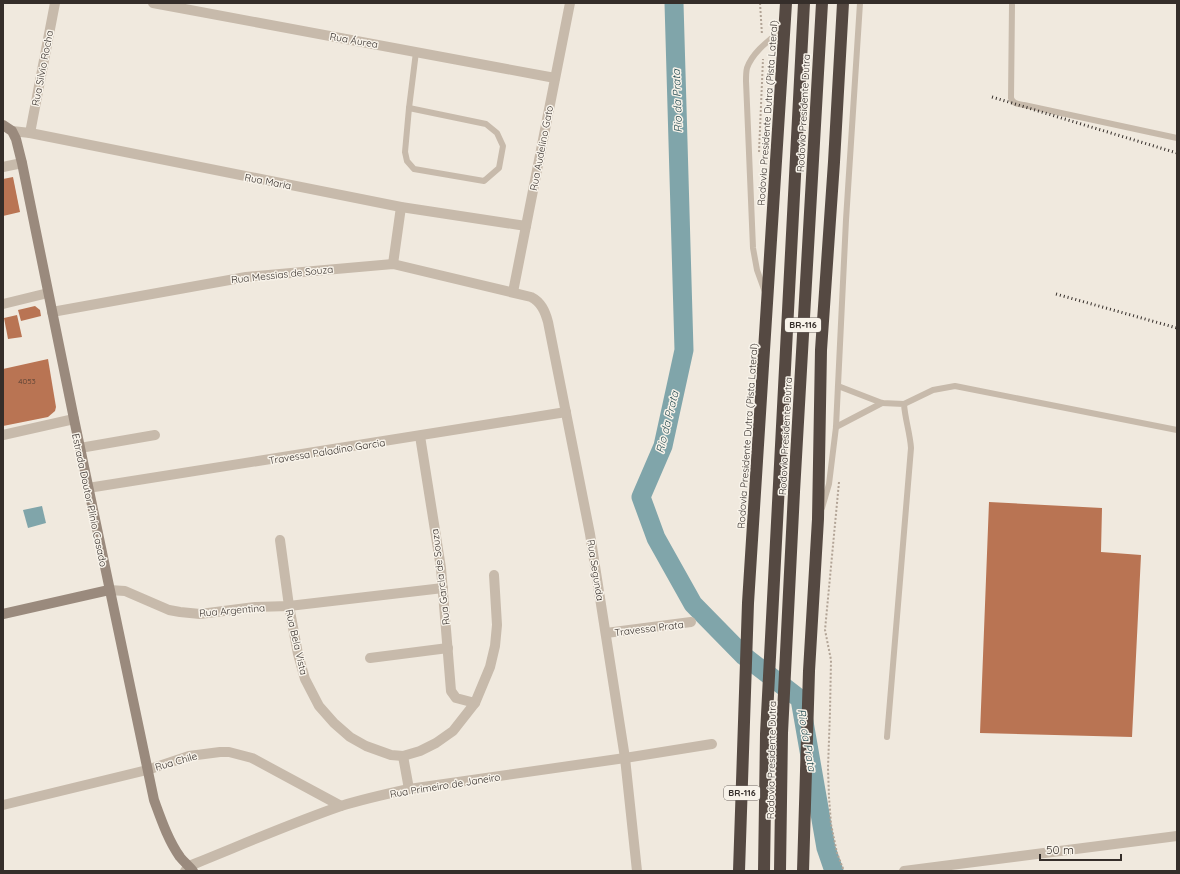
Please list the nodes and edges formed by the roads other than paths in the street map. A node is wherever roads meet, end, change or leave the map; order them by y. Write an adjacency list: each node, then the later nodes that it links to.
1 (55, 3): 16 (street, Rua Silvio Rocha)
2 (153, 3): 11 (street, Rua Áurea)
3 (570, 3): 12 (street, Rua Audelino Gato)
4 (786, 3): 10 (highway, Rodovia Presidente Dutra (Pista Lateral) / BR-116)
5 (804, 3): 65 (highway, Rodovia Presidente Dutra / BR-116)
6 (822, 3): 66 (highway, Rodovia Presidente Dutra / BR-116)
7 (843, 3): 40 (highway, BR-116)
8 (860, 3): 28 (lane)
9 (1012, 5): 17 (lane)
10 (785, 27): 25 (highway, Rodovia Presidente Dutra (Pista Lateral) / BR-116); 25 (lane)
11 (416, 52): 12 (street, Rua Áurea); 13 (lane)
12 (555, 78): 21 (street, Rua Audelino Gato)
13 (410, 108): 13 (lane)
14 (3, 125): 15 (main road)
15 (12, 131): 16 (street, Rua Maria); 18 (main road, Estrada Doutor Plínio Casado)
16 (30, 133): 20 (street, Rua Maria)
17 (1177, 138)
18 (22, 163): 19 (street); 24 (main road, Estrada Doutor Plínio Casado)
19 (3, 167)
20 (401, 207): 21 (street, Rua Maria); 22 (street)
21 (526, 226): 23 (street, Rua Audelino Gato)
22 (393, 264): 23 (street, Rua Messias de Souza); 27 (street, Rua Messias de Souza)
23 (513, 292): 31 (street, Rua Segunda)
24 (48, 293): 26 (street); 27 (main road, Estrada Doutor Plínio Casado)
25 (767, 300): 64 (highway, Rodovia Presidente Dutra (Pista Lateral) / BR-116)
26 (3, 304)
27 (52, 312): 32 (main road, Estrada Doutor Plínio Casado)
28 (838, 386): 29 (lane); 33 (lane)
29 (882, 403): 30 (lane); 33 (lane)
30 (904, 404): 34 (lane); 52 (lane)
31 (566, 412): 37 (street, Travessa Paladino Garcia); 48 (street, Rua Segunda)
32 (74, 419): 35 (street); 38 (main road, Estrada Doutor Plínio Casado)
33 (836, 427): 40 (lane)
34 (1177, 430)
35 (3, 435)
36 (155, 435): 38 (street)
37 (420, 436): 39 (street, Travessa Paladino Garcia); 43 (street, Rua Garcia de Souza)
38 (80, 448): 39 (main road, Estrada Doutor Plínio Casado)
39 (88, 488): 44 (main road, Estrada Doutor Plínio Casado)
40 (818, 519): 67 (highway, BR-116)
41 (280, 540): 45 (street, Rua Bela Vista)
42 (494, 575): 51 (street, Rua Bela Vista)
43 (443, 588): 45 (street, Rua Argentina); 49 (street, Rua Garcia de Souza)
44 (110, 590): 45 (street, Rua Argentina); 46 (main road, Rua Argentina); 56 (main road, Estrada Doutor Plínio Casado)
45 (289, 606): 54 (street, Rua Bela Vista)
46 (3, 614)
47 (691, 622): 48 (street, Travessa Prata)
48 (606, 633): 55 (street, Rua Segunda)
49 (448, 648): 50 (street); 51 (street, Rua Garcia de Souza)
50 (370, 658)
51 (475, 703): 54 (street, Rua Bela Vista)
52 (887, 737)
53 (712, 744): 55 (street, Rua Primeiro de Janeiro)
54 (403, 756): 57 (street)
55 (625, 758): 57 (street, Rua Primeiro de Janeiro); 63 (street, Rua Segunda)
56 (147, 770): 58 (street, Rua Chile); 59 (street, Rua Chile); 62 (main road, Estrada Doutor Plínio Casado)
57 (409, 789): 59 (street, Rua Primeiro de Janeiro)
58 (3, 805)
59 (341, 806): 62 (street, Rua Primeiro de Janeiro)
60 (1177, 836): 61 (street)
61 (950, 868): 68 (street)
62 (189, 869)
63 (637, 871)
64 (739, 871)
65 (764, 871)
66 (780, 871)
67 (802, 871)
68 (904, 871)

